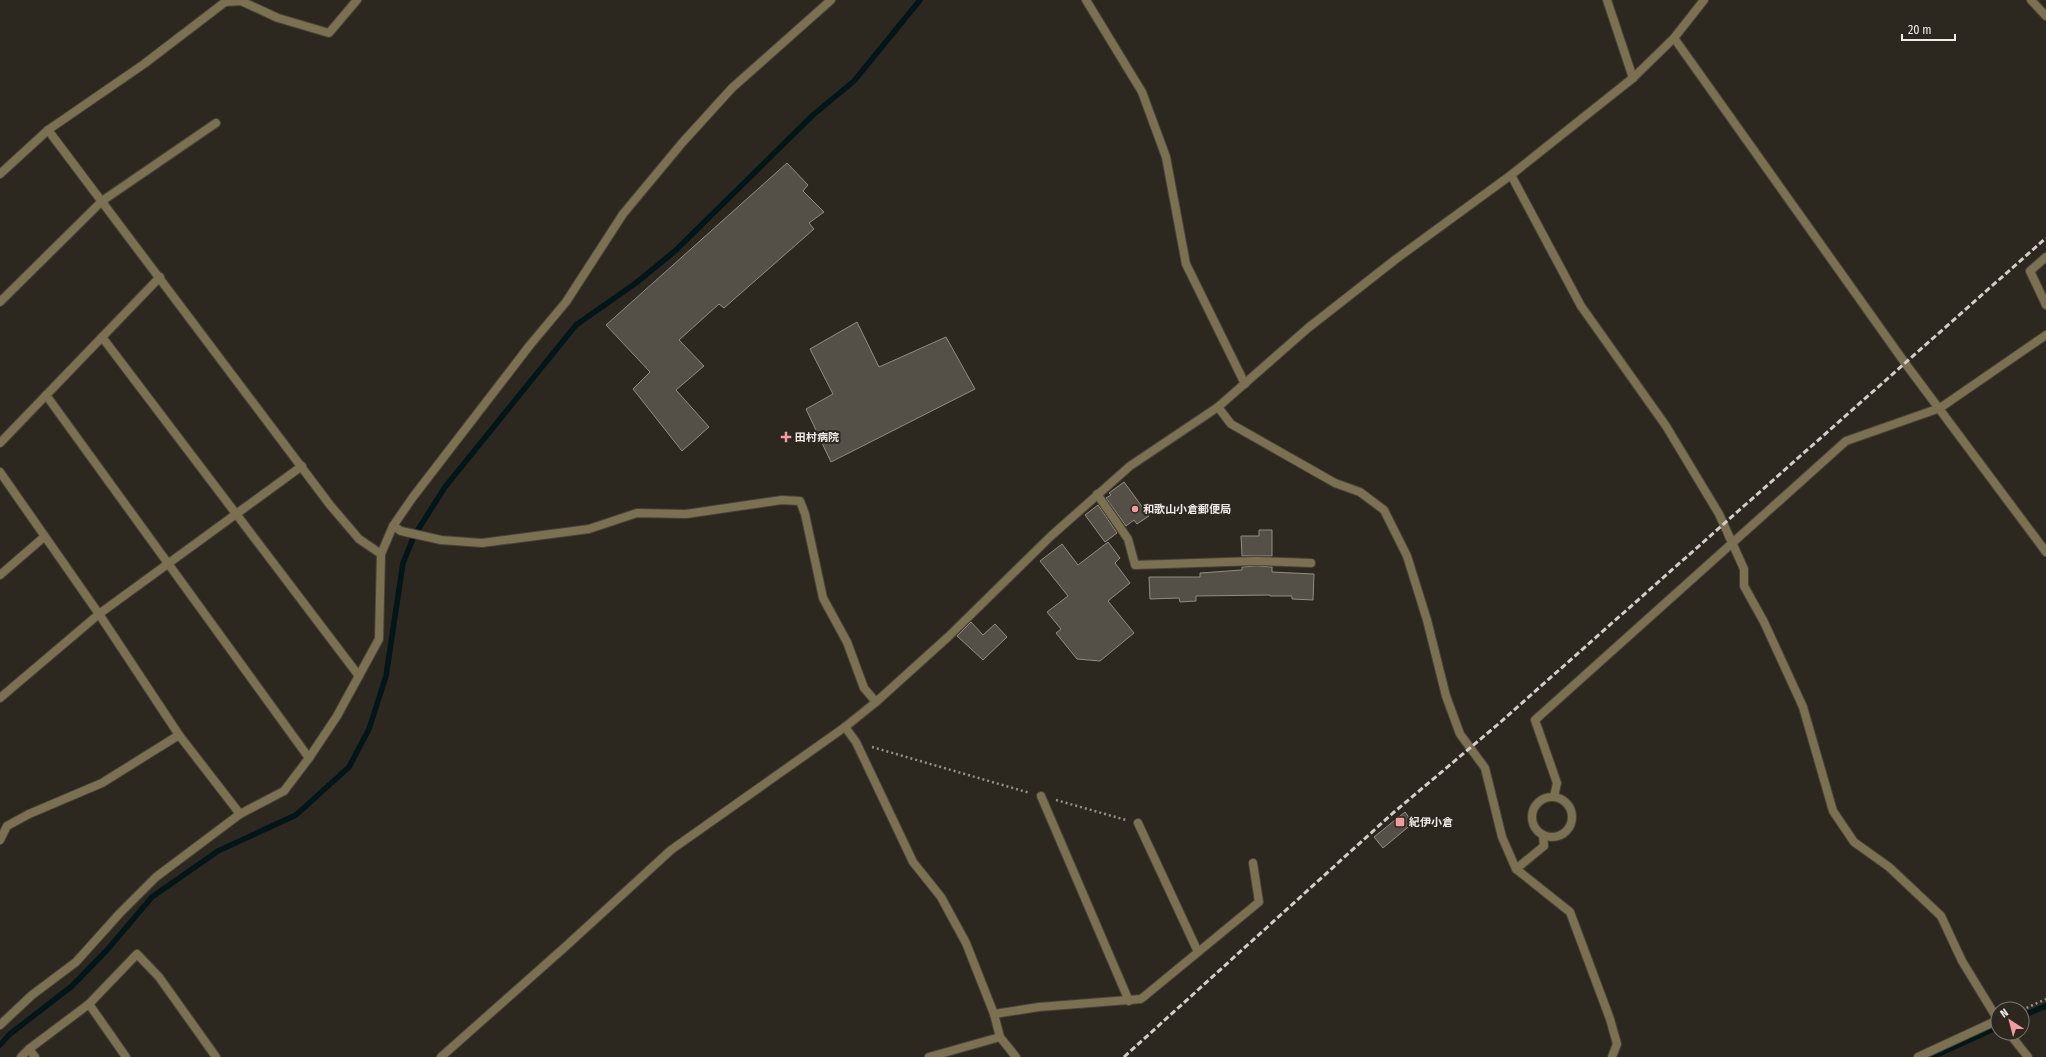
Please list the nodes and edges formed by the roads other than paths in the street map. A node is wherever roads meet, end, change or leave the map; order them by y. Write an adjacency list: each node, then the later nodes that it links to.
1 (356, 0): 11 (street)
2 (831, 0): 30 (street)
3 (1086, 0): 21 (street)
4 (1607, 0): 9 (street)
5 (1704, 0): 8 (street)
6 (2031, 0): 7 (street)
7 (2046, 16)
8 (1674, 38): 9 (street); 24 (street)
9 (1632, 78): 13 (street)
10 (216, 123): 14 (street)
11 (48, 130): 12 (street); 14 (street)
12 (0, 174)
13 (1511, 175): 21 (street); 32 (street)
14 (102, 201): 16 (street); 17 (street)
15 (2046, 257): 18 (street)
16 (160, 277): 20 (street); 26 (street)
17 (0, 302)
18 (2046, 305)
19 (2046, 335): 24 (street)
20 (102, 337): 22 (street); 29 (street)
21 (1246, 384): 23 (street)
22 (46, 395): 25 (street); 36 (street)
23 (1218, 407): 28 (street); 52 (street)
24 (1940, 408): 32 (street); 33 (street)
25 (0, 443)
26 (302, 466): 29 (street); 34 (street)
27 (0, 472): 31 (street)
28 (1097, 494): 35 (street); 41 (street)
29 (236, 514): 36 (street); 39 (street)
30 (393, 526): 34 (street); 41 (street)
31 (44, 537): 37 (street); 38 (street)
32 (1732, 545): 46 (street); 56 (street)
33 (2046, 552)
34 (381, 554): 39 (street)
35 (1311, 563)
36 (168, 564): 38 (street); 44 (street)
37 (0, 575)
38 (99, 614): 40 (street); 43 (street)
39 (359, 676): 44 (street)
40 (0, 698)
41 (876, 702): 42 (street)
42 (845, 727): 57 (street); 67 (street)
43 (179, 735): 47 (street); 50 (street)
44 (309, 758): 47 (street)
45 (1041, 796): 54 (street)
46 (1554, 797): 49 (street); 49 (street)
47 (240, 814): 59 (street)
48 (1138, 823): 53 (street)
49 (1543, 836): 52 (street)
50 (0, 840)
51 (1253, 864): 53 (street)
52 (1516, 869): 70 (street)
53 (1198, 952): 54 (street)
54 (1129, 1001): 57 (street)
55 (89, 1004): 62 (street); 65 (street); 66 (street)
56 (1990, 1007)
57 (994, 1014): 60 (street)
58 (1990, 1024): 71 (street)
59 (0, 1025)
60 (1000, 1037): 68 (street); 69 (street)
61 (2015, 1041): 72 (street)
62 (29, 1049): 63 (street); 64 (street)
63 (21, 1057)
64 (35, 1057)
65 (126, 1057)
66 (216, 1057)
67 (441, 1057)
68 (929, 1057)
69 (1016, 1057)
70 (1612, 1057)
71 (1918, 1057)
72 (2028, 1057)

